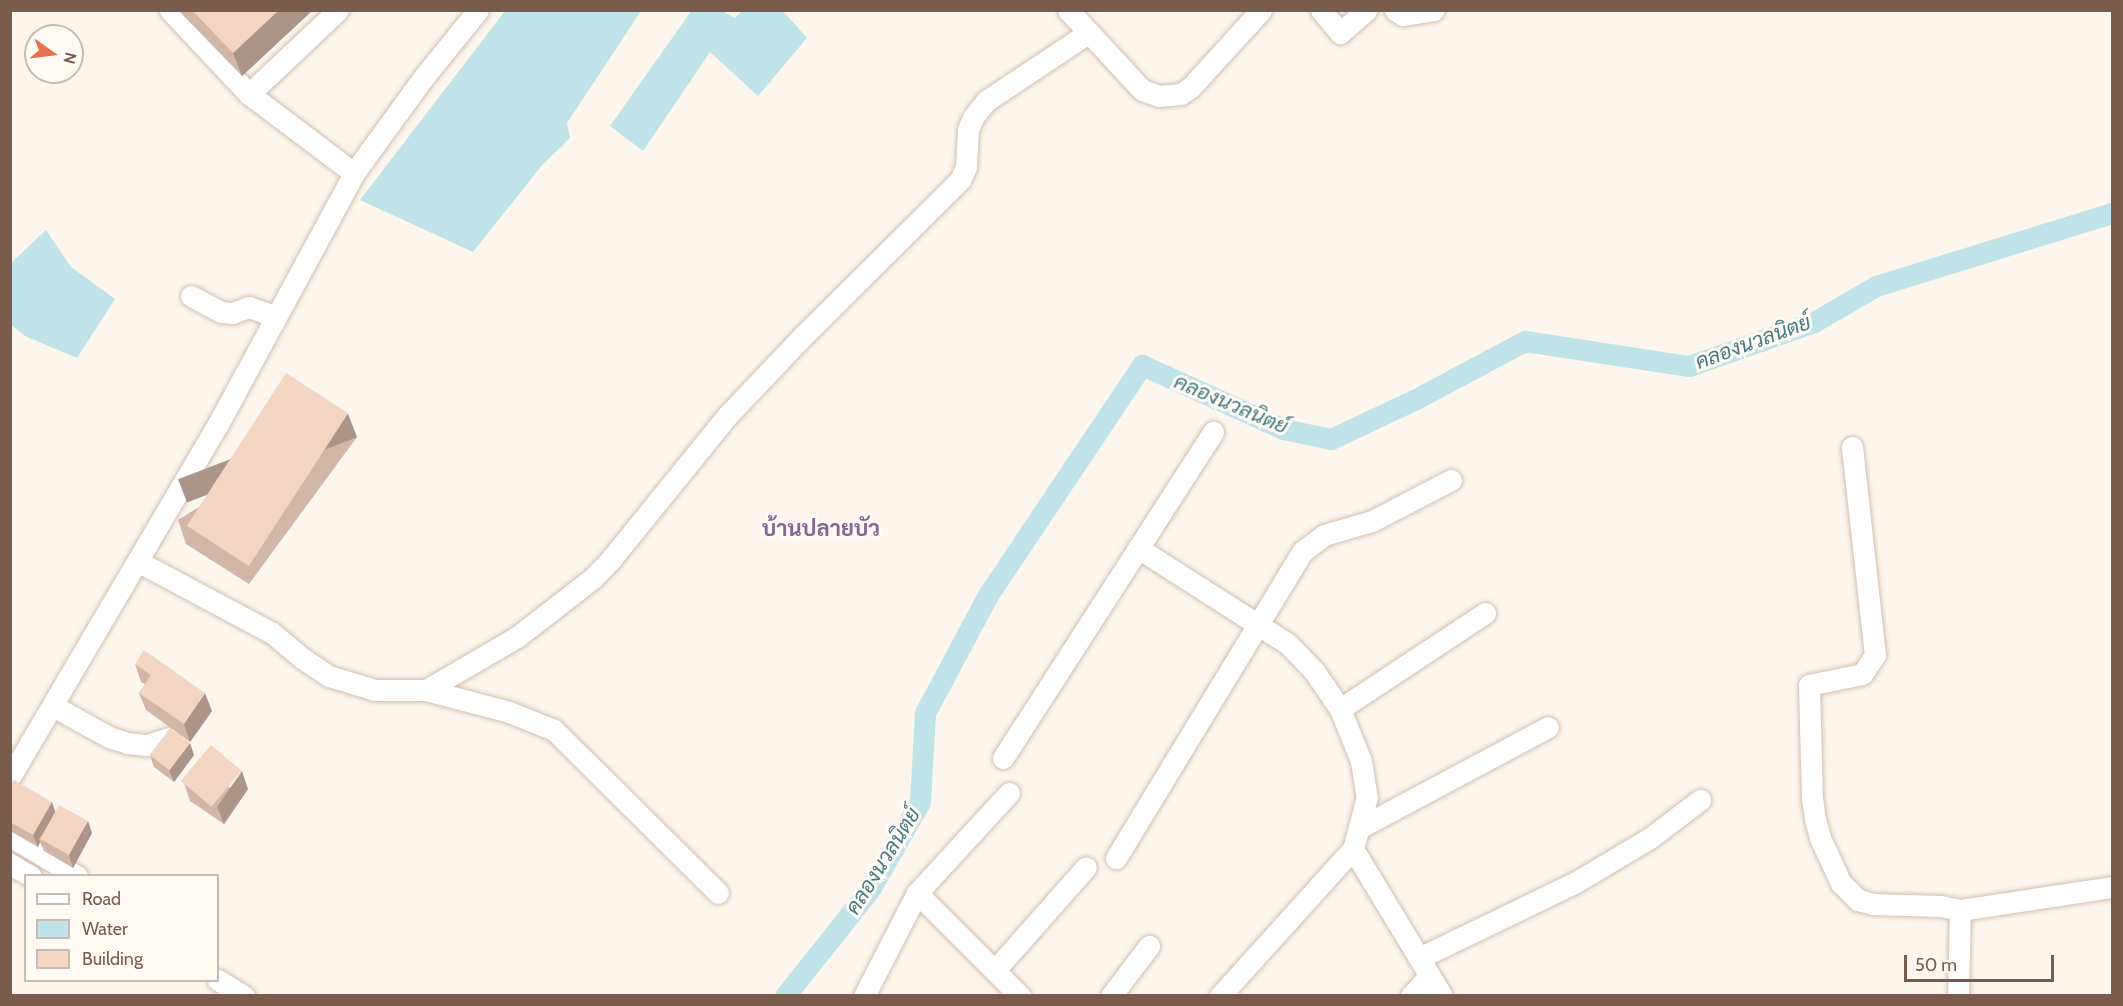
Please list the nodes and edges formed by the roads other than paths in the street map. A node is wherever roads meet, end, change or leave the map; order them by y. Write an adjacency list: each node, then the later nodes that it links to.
1 (170, 10): 11 (street)
2 (338, 10): 11 (street)
3 (478, 10): 12 (street)
4 (1068, 10): 10 (street)
5 (1261, 10): 10 (street)
6 (1321, 10): 7 (street)
7 (1366, 10)
8 (1395, 10): 9 (street)
9 (1434, 10)
10 (1088, 33): 22 (street)
11 (249, 94): 12 (street)
12 (354, 173): 14 (street)
13 (191, 296): 14 (street)
14 (276, 317): 19 (street)
15 (1213, 432): 18 (street)
16 (1852, 447): 42 (street)
17 (1450, 480): 21 (street)
18 (1138, 548): 21 (street); 27 (street)
19 (139, 562): 22 (street); 23 (street)
20 (1485, 612): 24 (street)
21 (1258, 622): 24 (street); 34 (street)
22 (426, 690): 40 (street)
23 (53, 706): 26 (street); 28 (street)
24 (1340, 709): 31 (street)
25 (1548, 727): 31 (street)
26 (168, 738)
27 (1003, 758)
28 (10, 777)
29 (1009, 793): 41 (street)
30 (1700, 800): 44 (street)
31 (1359, 828): 33 (street)
32 (10, 836): 38 (street)
33 (1353, 849): 44 (street); 51 (street)
34 (1116, 858)
35 (10, 864): 37 (street)
36 (1086, 867): 45 (street)
37 (28, 874)
38 (74, 874)
39 (2112, 887): 42 (street)
40 (718, 893)
41 (917, 893): 45 (street); 48 (street)
42 (1960, 910): 54 (street)
43 (1149, 946): 50 (street)
44 (1424, 967): 52 (street); 53 (street)
45 (995, 970): 49 (street)
46 (219, 981): 47 (street)
47 (244, 996)
48 (864, 996)
49 (1020, 996)
50 (1111, 996)
51 (1220, 996)
52 (1411, 996)
53 (1442, 996)
54 (1958, 996)

